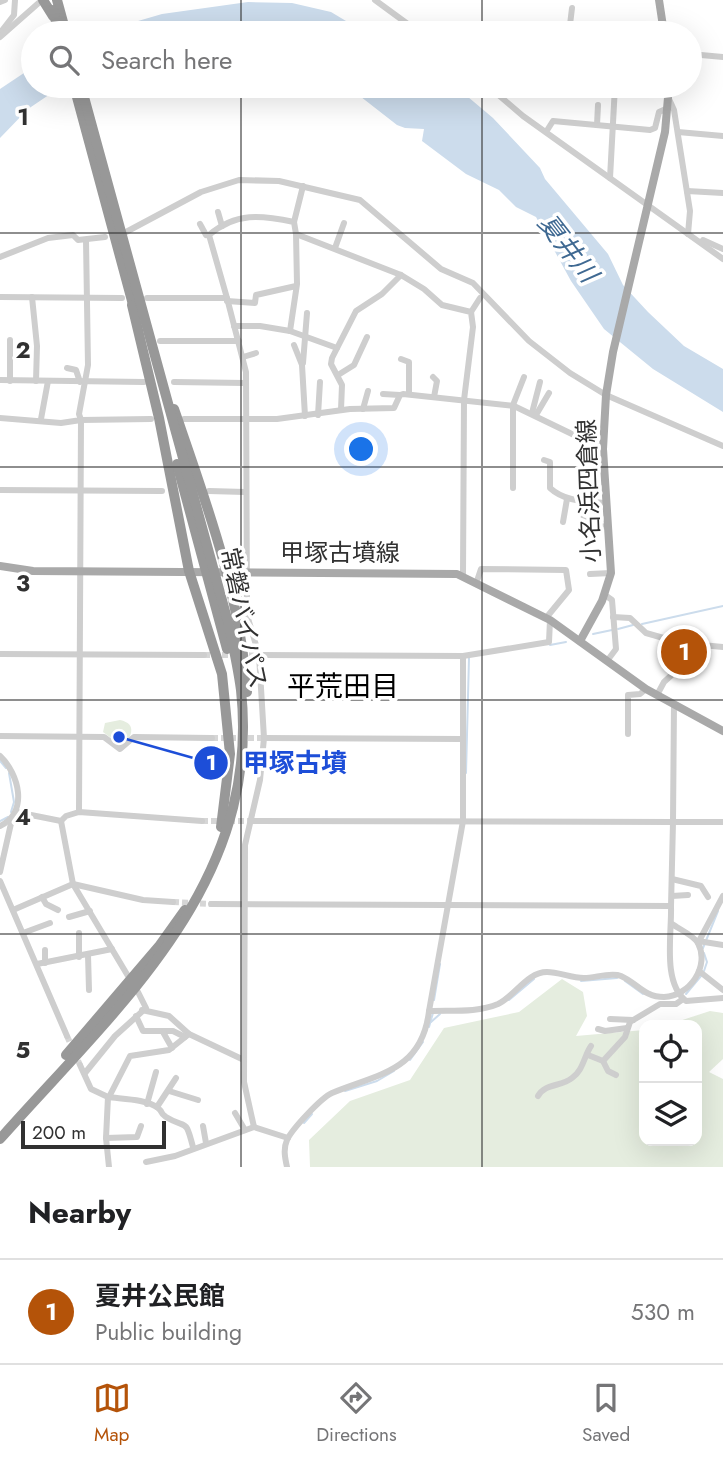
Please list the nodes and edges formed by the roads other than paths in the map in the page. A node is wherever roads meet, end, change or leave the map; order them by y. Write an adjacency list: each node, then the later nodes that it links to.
1 (5, 0): 8 (street)
2 (15, 0): 16 (street)
3 (43, 0): 10 (highway); 16 (street)
4 (51, 0): 11 (highway)
5 (58, 0): 12 (highway)
6 (375, 0): 13 (street)
7 (659, 0): 15 (main road)
8 (0, 2)
9 (572, 8): 14 (street)
10 (56, 21)
11 (58, 21)
12 (59, 21)
13 (404, 21)
14 (570, 21)
15 (662, 21)
16 (0, 35)
17 (702, 55): 18 (street)
18 (723, 57)
19 (78, 98): 41 (highway, 常磐バイパス)
20 (84, 98): 41 (highway, 常磐バイパス)
21 (503, 98): 28 (street)
22 (614, 98): 27 (street)
23 (668, 98): 24 (main road, 小名浜四倉線)
24 (668, 104): 27 (street); 29 (street); 35 (main road, 小名浜四倉線)
25 (598, 105): 26 (street)
26 (597, 125): 27 (street); 28 (street)
27 (612, 126): 31 (street)
28 (546, 132): 31 (street)
29 (678, 132): 30 (street); 33 (street)
30 (723, 136)
31 (611, 180): 35 (street)
32 (303, 186): 37 (street); 41 (street); 92 (street)
33 (687, 191): 34 (street); 44 (street)
34 (723, 194)
35 (648, 206): 44 (street); 92 (main road, 小名浜四倉線)
36 (218, 212): 40 (street)
37 (294, 222): 40 (street); 42 (street)
38 (344, 223): 47 (street)
39 (200, 224): 43 (street)
40 (222, 226): 59 (street)
41 (119, 227): 56 (highway, 常磐バイパス); 64 (highway, 常磐バイパス)
42 (296, 234): 47 (street); 52 (street)
43 (206, 235)
44 (690, 235): 48 (street); 50 (street)
45 (105, 237): 46 (street)
46 (86, 240): 49 (street); 55 (street)
47 (335, 248): 51 (street)
48 (723, 249)
49 (0, 257)
50 (723, 259)
51 (401, 275): 60 (street); 71 (street)
52 (296, 286): 59 (street); 63 (street)
53 (0, 297): 54 (street)
54 (32, 297): 55 (street); 82 (street)
55 (86, 298): 56 (street); 84 (street)
56 (126, 298): 124 (highway, 常磐バイパス); 127 (highway)
57 (147, 298): 59 (street)
58 (480, 298): 60 (street)
59 (227, 300): 62 (street)
60 (471, 312): 97 (street)
61 (307, 313): 65 (street)
62 (234, 326): 63 (street); 69 (street)
63 (290, 331): 65 (street)
64 (147, 334): 124 (highway, 常磐バイパス); 128 (highway)
65 (304, 337): 71 (street); 75 (street)
66 (367, 337): 77 (street)
67 (10, 340): 81 (street)
68 (160, 341): 69 (street)
69 (239, 341): 73 (street)
70 (294, 345): 75 (street)
71 (337, 348): 77 (street)
72 (256, 353): 73 (street)
73 (243, 356): 89 (street)
74 (401, 359): 94 (street)
75 (302, 365): 103 (street)
76 (67, 368): 84 (street)
77 (338, 375): 100 (street)
78 (433, 377): 96 (street)
79 (524, 377): 98 (street)
80 (0, 380): 81 (street)
81 (10, 381): 82 (street)
82 (36, 381): 83 (street)
83 (48, 381): 84 (street); 105 (street)
84 (84, 382): 85 (street); 108 (street)
85 (144, 382)
86 (173, 382): 89 (street)
87 (320, 382): 102 (street)
88 (540, 382): 101 (street)
89 (246, 383): 109 (street)
90 (368, 391): 99 (street)
91 (549, 393): 101 (street)
92 (607, 393): 110 (street); 111 (main road, 小名浜四倉線)
93 (383, 394): 95 (street)
94 (409, 394): 95 (street); 96 (street)
95 (400, 395): 99 (street)
96 (434, 397): 97 (street)
97 (464, 400): 98 (street); 132 (street)
98 (513, 405): 101 (street); 113 (street)
99 (363, 409): 100 (street)
100 (341, 410): 102 (street)
101 (534, 414): 111 (street)
102 (318, 415): 103 (street)
103 (305, 416): 109 (street)
104 (0, 418): 105 (street)
105 (41, 419): 108 (street)
106 (150, 419): 108 (street)
107 (184, 419): 109 (street)
108 (81, 420): 115 (street)
109 (246, 420): 118 (street)
110 (723, 446)
111 (604, 449): 120 (main road, 小名浜四倉線)
112 (544, 460): 119 (street)
113 (513, 488)
114 (0, 490): 115 (street)
115 (81, 490): 116 (street); 126 (street)
116 (162, 491)
117 (209, 491): 118 (street)
118 (245, 492): 129 (street)
119 (567, 499): 120 (street); 122 (street)
120 (606, 503): 123 (main road, 小名浜四倉線)
121 (583, 515): 123 (street)
122 (563, 522)
123 (608, 526): 130 (main road, 小名浜四倉線)
124 (207, 558): 134 (highway, 常磐バイパス)
125 (0, 566): 126 (main road, 甲塚古墳線)
126 (81, 570): 127 (main road, 甲塚古墳線); 141 (street)
127 (189, 571): 128 (main road, 甲塚古墳線); 168 (highway)
128 (228, 571): 129 (main road, 甲塚古墳線); 169 (highway)
129 (245, 572): 132 (main road, 甲塚古墳線); 143 (street)
130 (611, 573): 131 (street); 135 (main road, 小名浜四倉線)
131 (590, 574)
132 (463, 575): 133 (main road, 甲塚古墳線)
133 (477, 581): 137 (main road, 甲塚古墳線); 137 (street)
134 (214, 583): 168 (highway, 常磐バイパス); 169 (highway, 常磐バイパス)
135 (605, 594): 136 (street); 138 (main road, 小名浜四倉線)
136 (613, 617): 139 (street); 145 (street)
137 (548, 619): 138 (main road, 甲塚古墳線); 144 (street)
138 (580, 640): 145 (main road)
139 (723, 646)
140 (0, 654): 141 (street)
141 (80, 654): 142 (street); 153 (street)
142 (204, 655)
143 (259, 655): 144 (street); 155 (street)
144 (463, 656): 156 (street)
145 (607, 661): 147 (main road)
146 (676, 671): 148 (street)
147 (646, 689): 148 (main road); 151 (street)
148 (657, 695): 149 (main road)
149 (674, 704): 150 (main road); 165 (street)
150 (723, 731)
151 (628, 734)
152 (0, 736): 153 (street)
153 (80, 737): 154 (street); 159 (street)
154 (212, 738)
155 (264, 738): 156 (street); 163 (street)
156 (462, 739): 164 (street)
157 (0, 756): 158 (street)
158 (16, 812): 160 (street); 161 (street)
159 (79, 812): 161 (street); 162 (street)
160 (12, 819): 167 (street); 170 (street)
161 (61, 821): 173 (street)
162 (202, 821)
163 (251, 821): 164 (street); 181 (street)
164 (465, 821): 165 (street); 182 (street)
165 (673, 822): 166 (street); 171 (street)
166 (723, 822)
167 (0, 826)
168 (221, 831): 240 (highway, 常磐バイパス)
169 (220, 849): 244 (highway, 常磐バイパス)
170 (0, 872)
171 (672, 879): 174 (street); 177 (street)
172 (0, 881): 185 (street)
173 (72, 884): 178 (street); 179 (street); 186 (street)
174 (709, 891)
175 (688, 895): 177 (street)
176 (723, 895): 192 (street)
177 (671, 896): 183 (street)
178 (42, 897): 184 (street); 185 (street)
179 (173, 902)
180 (211, 904): 181 (street)
181 (244, 905): 182 (street); 220 (street)
182 (447, 905): 183 (street); 208 (street)
183 (671, 906): 189 (street)
184 (58, 909)
185 (13, 910): 190 (street)
186 (90, 911): 187 (street); 195 (street)
187 (69, 917)
188 (50, 923): 190 (street)
189 (671, 924): 192 (street); 205 (street)
190 (23, 933): 199 (street)
191 (79, 933): 197 (street)
192 (700, 943): 193 (street); 200 (street)
193 (723, 945)
194 (45, 950): 198 (street)
195 (111, 950): 196 (street); 201 (street)
196 (88, 955): 197 (street); 202 (street)
197 (79, 957): 198 (street)
198 (45, 963): 199 (street)
199 (37, 964): 215 (street)
200 (702, 972): 203 (street); 205 (street)
201 (128, 976)
202 (89, 990)
203 (723, 990)
204 (138, 992): 207 (street)
205 (681, 996): 206 (street); 208 (street); 211 (street)
206 (723, 998)
207 (142, 1010): 209 (street); 216 (street)
208 (432, 1011): 243 (street)
209 (135, 1016): 214 (street); 224 (street)
210 (610, 1019): 211 (street)
211 (633, 1020): 212 (street)
212 (627, 1028): 213 (street); 221 (street)
213 (598, 1029)
214 (163, 1032): 216 (street); 218 (street)
215 (67, 1036)
216 (187, 1036): 218 (street); 220 (street)
217 (591, 1046): 219 (street)
218 (172, 1048): 230 (street)
219 (588, 1055): 221 (street); 229 (street)
220 (244, 1060): 238 (street)
221 (603, 1061): 225 (street)
222 (80, 1065): 224 (street)
223 (156, 1072): 233 (street)
224 (85, 1073): 230 (street)
225 (616, 1075)
226 (176, 1078): 227 (street)
227 (169, 1091): 231 (street); 234 (street)
228 (195, 1092): 231 (street)
229 (538, 1096)
230 (108, 1097): 233 (street); 242 (street)
231 (190, 1098): 232 (street)
232 (198, 1100)
233 (147, 1104): 234 (street)
234 (158, 1107): 247 (street)
235 (235, 1113): 239 (street)
236 (141, 1126): 241 (street)
237 (203, 1126): 245 (street)
238 (254, 1127): 239 (street); 243 (street)
239 (245, 1130): 245 (street)
240 (0, 1131)
241 (133, 1137): 242 (street); 246 (street)
242 (106, 1138): 251 (street)
243 (288, 1138): 253 (street)
244 (0, 1139)
245 (206, 1143): 247 (street)
246 (133, 1145)
247 (193, 1147): 248 (street)
248 (175, 1156): 250 (street); 252 (street)
249 (146, 1162): 250 (street)
250 (158, 1163)
251 (109, 1167)
252 (175, 1167)
253 (287, 1167)

